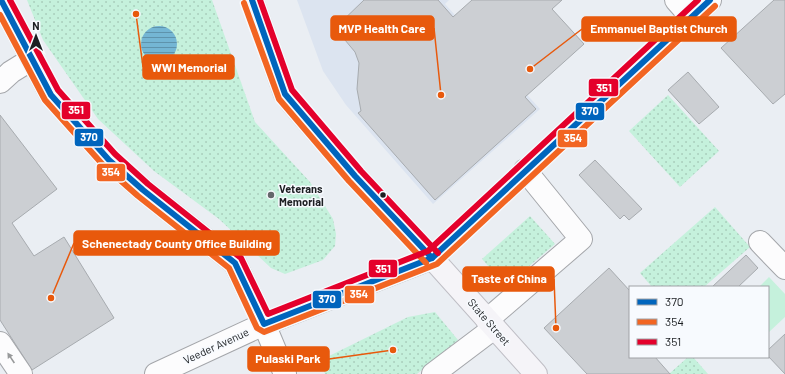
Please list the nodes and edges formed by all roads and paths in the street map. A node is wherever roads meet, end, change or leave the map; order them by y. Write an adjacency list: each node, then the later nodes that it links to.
1 (1, 0): 6 (street)
2 (252, 0): 10 (main road, State Street)
3 (676, 0): 5 (street)
4 (710, 0): 5 (street)
5 (691, 17): 8 (street)
6 (32, 59): 7 (street); 12 (street)
7 (0, 82)
8 (525, 170): 10 (street); 13 (street)
9 (760, 242): 11 (street)
10 (432, 258): 12 (street, Veeder Avenue); 13 (main road, State Street)
11 (785, 268)
12 (264, 324): 15 (street, Veeder Avenue); 17 (street)
13 (490, 324): 18 (street); 19 (main road, State Street)
14 (0, 343): 16 (street, one-way to 14)
15 (159, 373)
16 (21, 374)
17 (285, 374)
18 (433, 374)
19 (536, 374)

